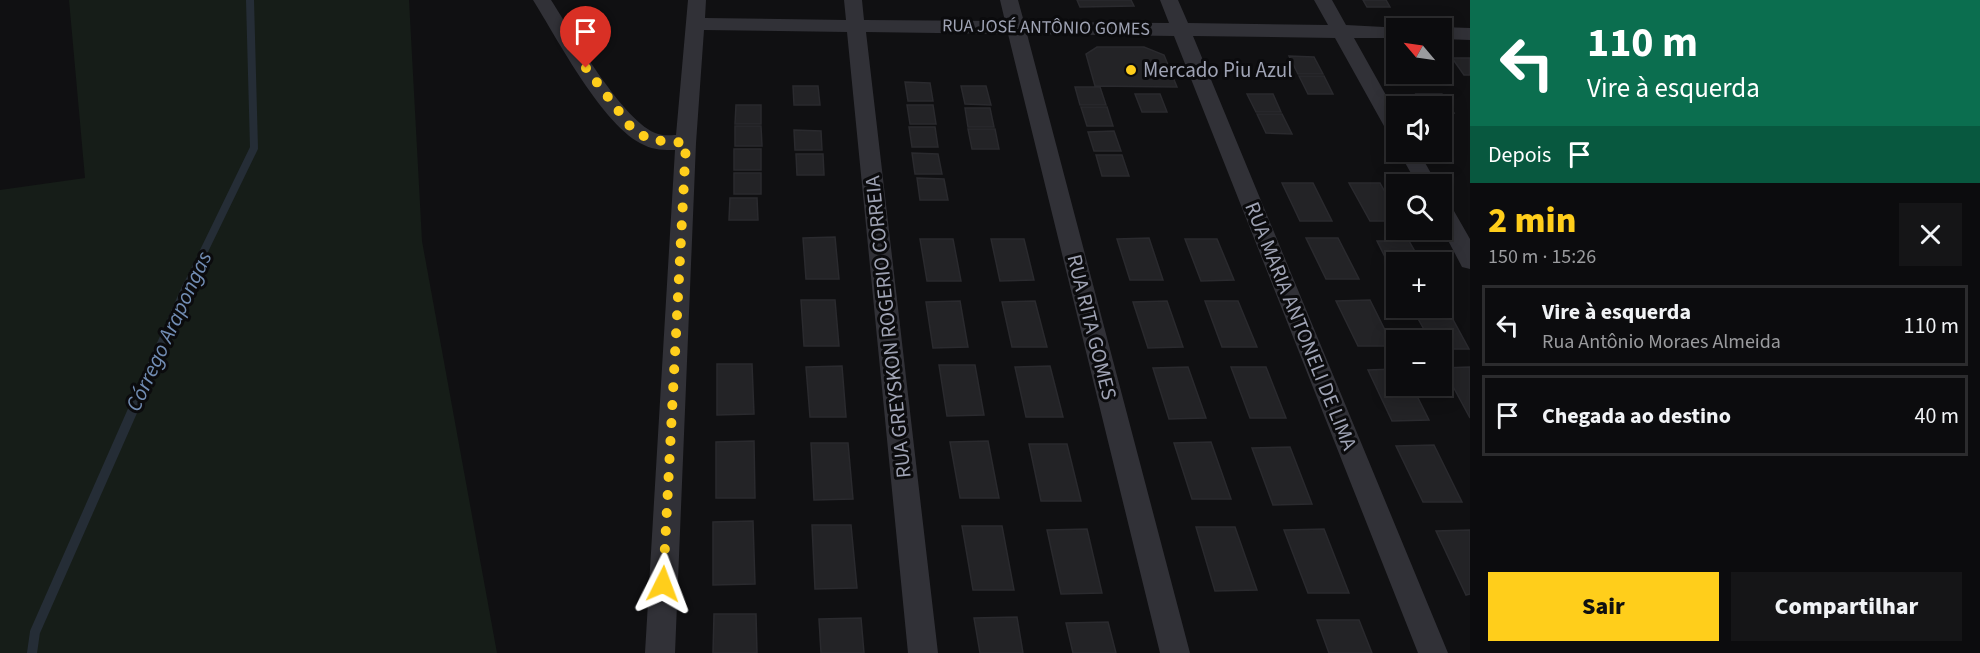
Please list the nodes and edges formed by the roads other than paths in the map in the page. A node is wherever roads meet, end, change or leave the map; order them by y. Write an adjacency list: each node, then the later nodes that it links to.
1 (542, 0): 16 (street)
2 (697, 0): 7 (street)
3 (853, 0): 8 (street, RUA GREYSKON ROGERIO CORREIA)
4 (1009, 0): 9 (street, RUA RITA GOMES)
5 (1169, 0): 10 (street, RUA MARIA ANTONELI DE LIMA)
6 (1323, 0): 11 (street)
7 (696, 24): 8 (street, RUA JOSÉ ANTÔNIO GOMES); 16 (street)
8 (855, 25): 9 (street, RUA JOSÉ ANTÔNIO GOMES); 20 (street, RUA GREYSKON ROGERIO CORREIA)
9 (1016, 27): 10 (street, RUA JOSÉ ANTÔNIO GOMES); 21 (street, RUA RITA GOMES)
10 (1181, 29): 11 (street, RUA JOSÉ ANTÔNIO GOMES); 22 (street, RUA MARIA ANTONELI DE LIMA)
11 (1341, 31): 12 (street, RUA JOSÉ ANTÔNIO GOMES); 15 (street)
12 (1386, 32)
13 (1452, 33): 14 (street)
14 (1470, 34)
15 (1386, 112)
16 (686, 143): 19 (street)
17 (1452, 228): 18 (street)
18 (1470, 260)
19 (660, 653)
20 (923, 653)
21 (1175, 653)
22 (1433, 653)

